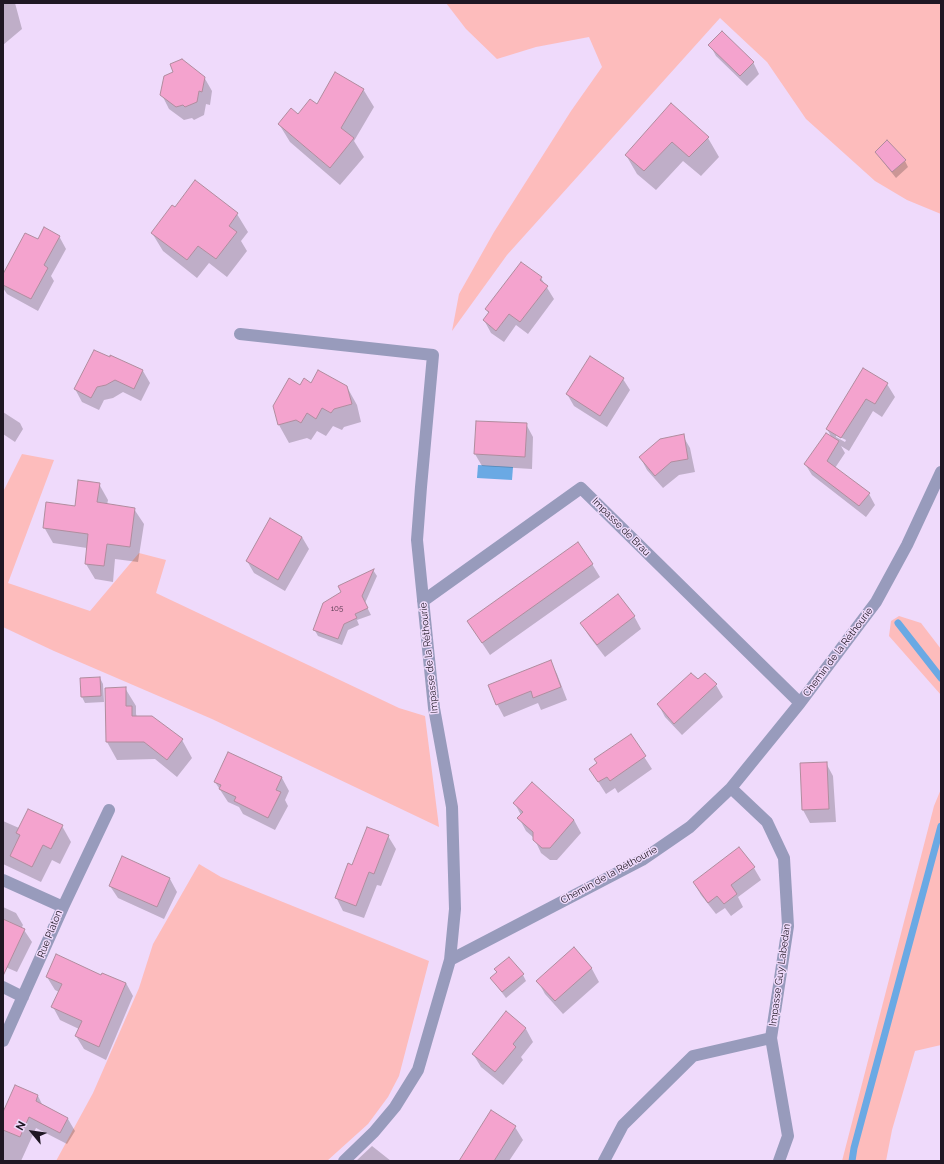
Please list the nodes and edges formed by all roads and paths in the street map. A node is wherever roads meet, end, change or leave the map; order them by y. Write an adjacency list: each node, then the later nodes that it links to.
1 (240, 334): 3 (street, Impasse de la Réthourie)
2 (941, 472): 4 (street, Chemin de la Réthourie)
3 (423, 601): 4 (street, Impasse de Brau); 9 (street, Impasse de la Réthourie)
4 (800, 703): 5 (street, Chemin de la Réthourie)
5 (731, 788): 9 (street, Chemin de la Réthourie); 12 (street, Impasse Guy Labedan)
6 (109, 810): 8 (street)
7 (3, 880): 8 (street, Rue Platon)
8 (63, 908): 11 (street, Rue Platon)
9 (450, 960): 14 (street)
10 (3, 987): 11 (street)
11 (23, 997): 13 (street, Rue Platon)
12 (771, 1038): 15 (street, Impasse Guy Labedan); 16 (street, Impasse Guy Labedan)
13 (3, 1041)
14 (344, 1161)
15 (604, 1161)
16 (779, 1161)

